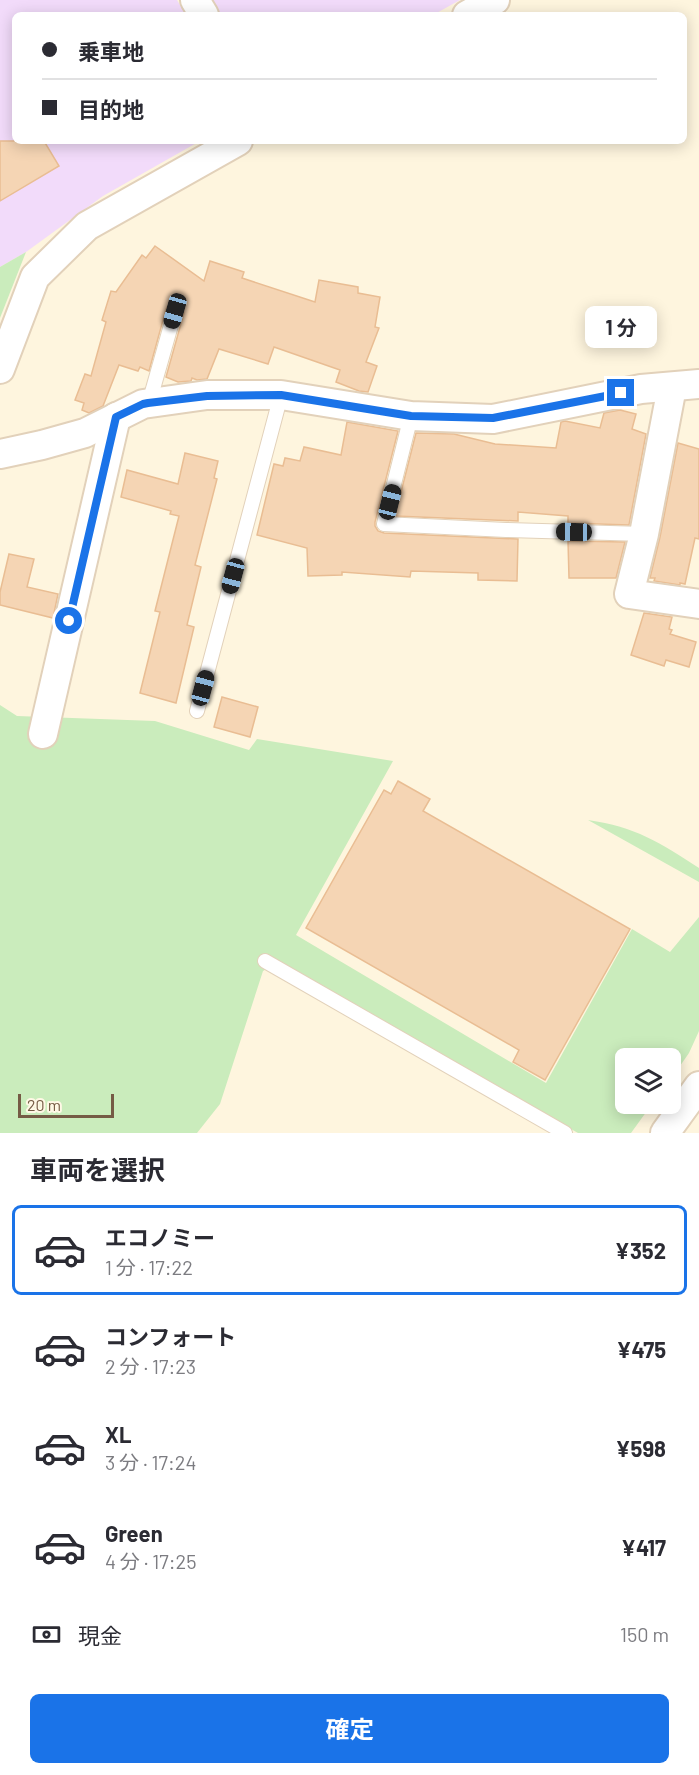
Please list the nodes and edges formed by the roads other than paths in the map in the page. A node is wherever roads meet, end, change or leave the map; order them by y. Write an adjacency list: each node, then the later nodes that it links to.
1 (495, 0): 2 (street)
2 (473, 12)
3 (233, 144): 5 (street)
4 (175, 311): 8 (lane)
5 (0, 369)
6 (685, 386): 9 (street); 12 (street)
7 (281, 395): 8 (street); 9 (street); 14 (lane)
8 (148, 403): 10 (street)
9 (411, 416): 12 (lane)
10 (116, 417): 11 (street); 15 (street)
11 (0, 454)
12 (644, 534): 13 (street)
13 (699, 604)
14 (197, 711)
15 (43, 734)
16 (265, 962): 18 (lane)
17 (699, 1086): 19 (street)
18 (565, 1133)
19 (665, 1133)

